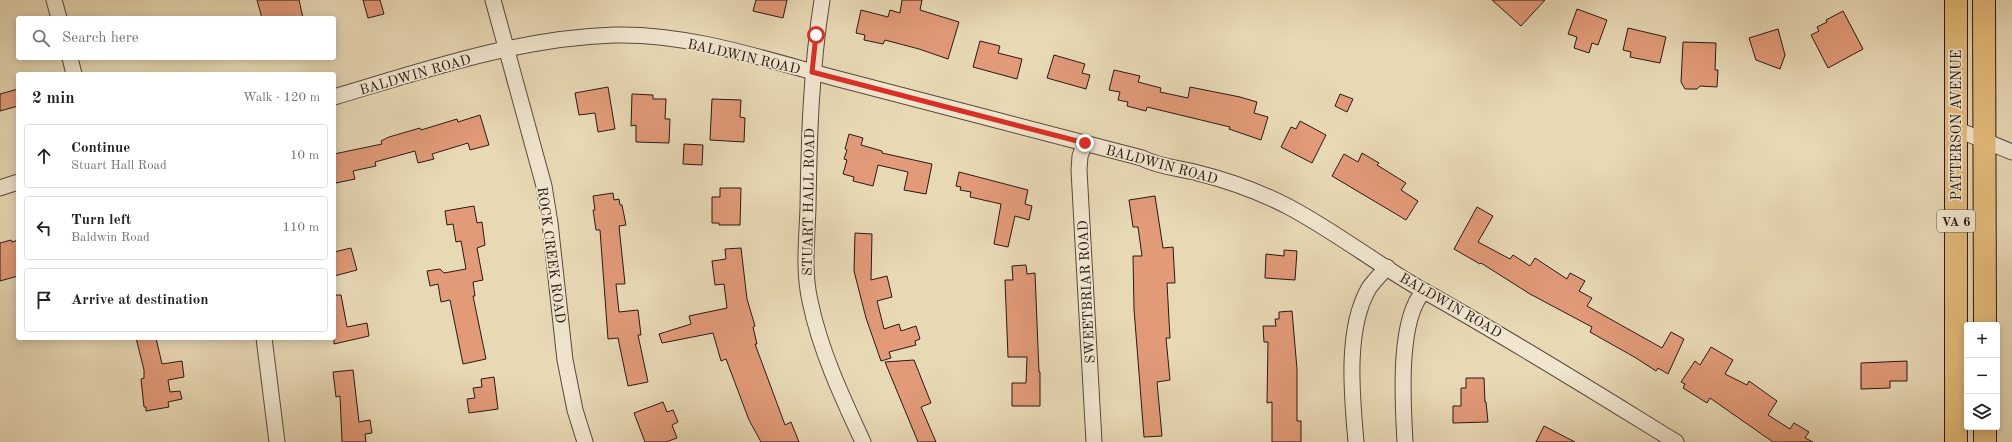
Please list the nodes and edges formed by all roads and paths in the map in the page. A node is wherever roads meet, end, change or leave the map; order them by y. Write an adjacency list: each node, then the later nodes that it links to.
1 (54, 0): 6 (street)
2 (493, 0): 7 (street, ROCK CREEK ROAD)
3 (822, 0): 10 (street, STUART HALL ROAD)
4 (1956, 0): 12 (main road, PATTERSON AVENUE / VA 6)
5 (1984, 0): 13 (main road, PATTERSON AVENUE / VA 6)
6 (58, 16)
7 (507, 48): 10 (street, BALDWIN ROAD); 11 (street, BALDWIN ROAD); 24 (street, ROCK CREEK ROAD)
8 (70, 60): 9 (street)
9 (74, 72)
10 (812, 72): 14 (street, BALDWIN ROAD); 25 (street, STUART HALL ROAD)
11 (336, 96)
12 (1956, 128): 13 (street); 30 (main road, PATTERSON AVENUE / VA 6)
13 (1985, 141): 15 (street); 20 (main road, PATTERSON AVENUE / VA 6)
14 (1085, 143): 18 (street, BALDWIN ROAD); 26 (street, SWEETBRIAR ROAD)
15 (2012, 152)
16 (16, 183): 17 (street)
17 (0, 188)
18 (1387, 267): 19 (street, BALDWIN ROAD); 27 (street)
19 (1424, 291): 28 (street); 29 (street, BALDWIN ROAD)
20 (1985, 322)
21 (264, 340): 23 (street)
22 (1985, 430): 31 (main road)
23 (277, 442)
24 (585, 442)
25 (863, 442)
26 (1094, 442)
27 (1356, 442)
28 (1405, 442)
29 (1676, 442)
30 (1956, 442)
31 (1985, 442)

